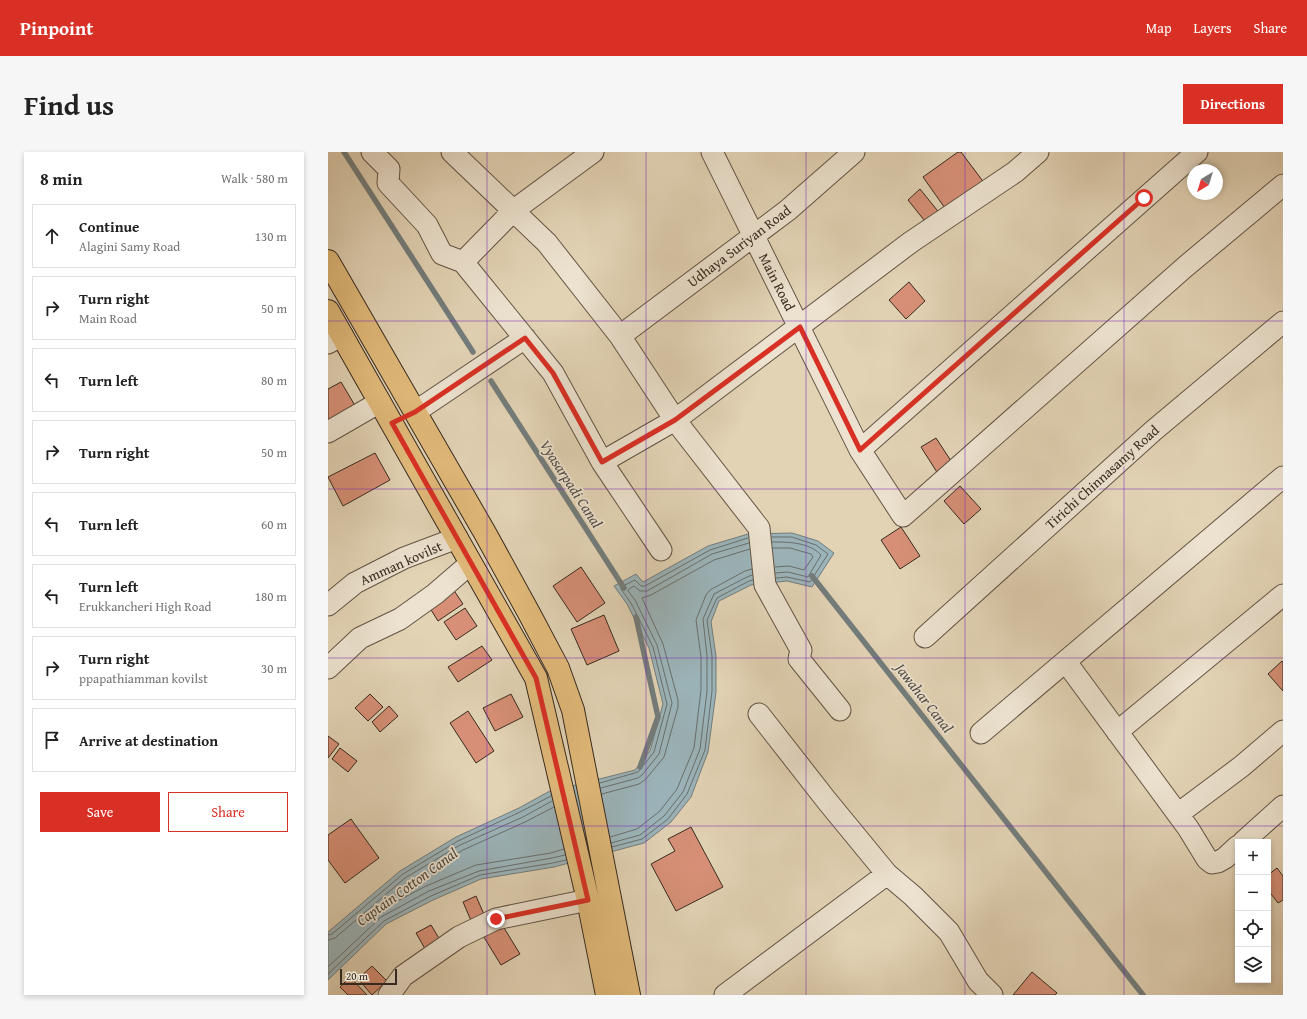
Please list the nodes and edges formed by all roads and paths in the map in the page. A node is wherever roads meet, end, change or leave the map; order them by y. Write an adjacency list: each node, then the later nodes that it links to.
1 (372, 152): 12 (street)
2 (452, 152): 9 (street)
3 (593, 152): 9 (street)
4 (712, 152): 10 (street, Main Road)
5 (854, 152): 10 (street, Udhaya Suriyan Road)
6 (1038, 152): 15 (street)
7 (1197, 152): 24 (street)
8 (1283, 185): 24 (street, Main Road)
9 (514, 210): 12 (street); 16 (street)
10 (754, 235): 15 (street, Main Road); 16 (street, Udhaya Suriyan Road)
11 (328, 261): 20 (main road)
12 (463, 262): 17 (street)
13 (328, 311): 18 (main road)
14 (1283, 322): 32 (street, Tirichi Chinnasamy Road)
15 (800, 327): 21 (street); 24 (street, Main Road)
16 (620, 336): 21 (street)
17 (525, 338): 20 (street); 25 (street)
18 (335, 339): 19 (main road)
19 (380, 402): 22 (main road); 23 (street)
20 (415, 412): 22 (main road); 48 (main road)
21 (675, 420): 25 (street); 35 (street)
22 (392, 423): 27 (main road)
23 (328, 432)
24 (860, 450)
25 (602, 462): 28 (street)
26 (1283, 478): 33 (street)
27 (457, 538): 29 (main road); 31 (street, Amman kovilst)
28 (661, 550)
29 (471, 563): 34 (street); 45 (main road)
30 (1283, 595): 38 (street)
31 (328, 605)
32 (924, 636)
33 (1066, 662): 38 (street); 39 (street)
34 (328, 668)
35 (840, 710)
36 (759, 714): 44 (street)
37 (1283, 731): 41 (street)
38 (1117, 732): 41 (street)
39 (981, 733)
40 (1283, 806): 42 (street)
41 (1178, 814): 43 (street)
42 (1246, 839)
43 (1235, 848)
44 (887, 874): 49 (street); 50 (street)
45 (586, 895): 46 (street); 47 (main road)
46 (389, 995)
47 (607, 995)
48 (629, 995)
49 (725, 995)
50 (992, 995)

